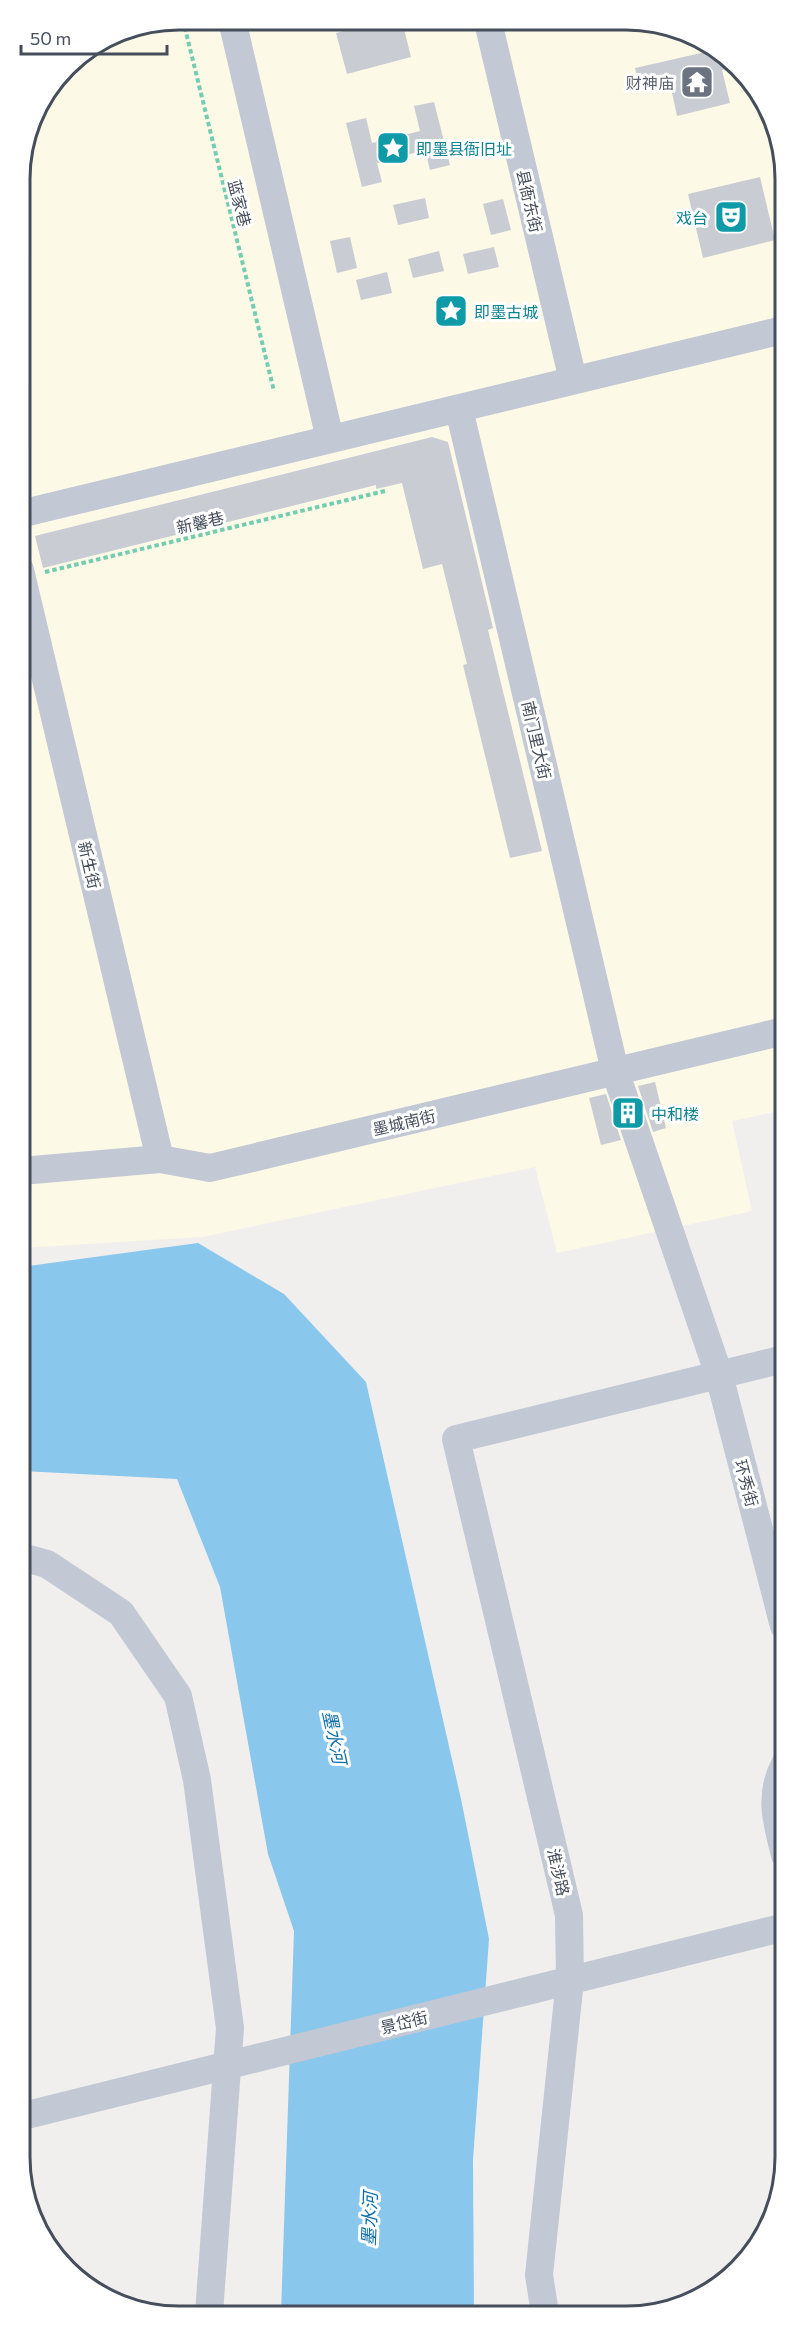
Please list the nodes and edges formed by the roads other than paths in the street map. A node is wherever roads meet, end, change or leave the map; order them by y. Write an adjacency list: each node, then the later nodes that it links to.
1 (234, 30): 6 (street)
2 (490, 30): 4 (street, 县衙东街)
3 (775, 332): 4 (street)
4 (573, 380): 5 (street)
5 (459, 409): 6 (street); 10 (street, 南门里大街)
6 (330, 439): 7 (street)
7 (30, 512)
8 (30, 611): 11 (street, 新生街)
9 (775, 1033): 10 (street, 墨城南街)
10 (615, 1071): 11 (street, 墨城南街); 14 (street, 南门里大街)
11 (160, 1159): 12 (street, 墨城南街)
12 (30, 1170)
13 (775, 1361): 14 (street)
14 (719, 1375): 16 (street, 环秀街); 18 (street, 淮涉路)
15 (30, 1559): 19 (street)
16 (775, 1591)
17 (775, 1929): 18 (street, 景岱街)
18 (570, 1980): 19 (street, 景岱街); 22 (street, 淮涉路)
19 (227, 2066): 20 (street, 景岱街); 21 (street)
20 (30, 2114)
21 (210, 2306)
22 (544, 2306)

